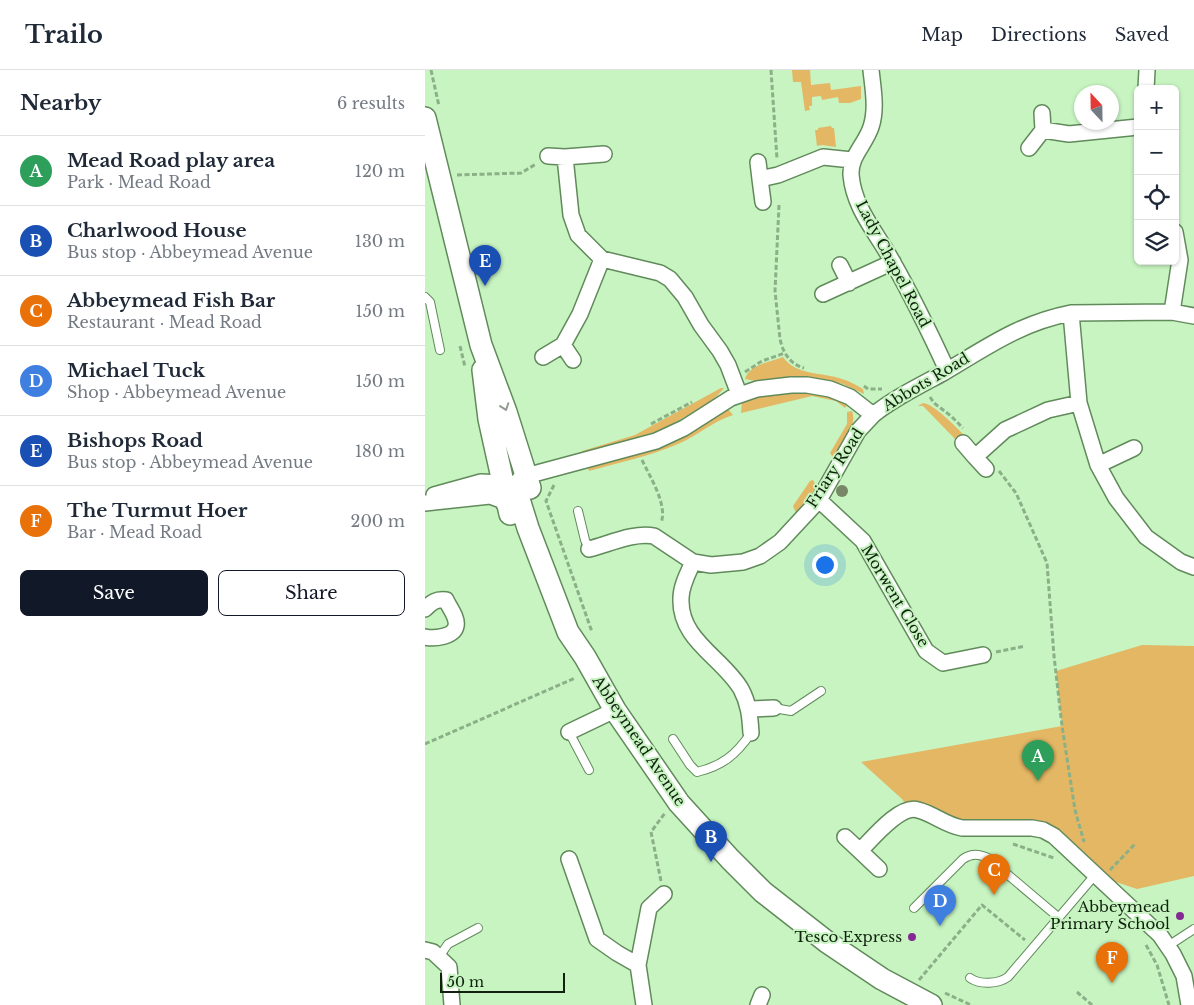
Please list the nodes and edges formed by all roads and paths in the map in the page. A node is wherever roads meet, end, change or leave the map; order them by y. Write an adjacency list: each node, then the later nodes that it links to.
1 (871, 70): 12 (street)
2 (1147, 70): 3 (street)
3 (1146, 85)
4 (1042, 113): 7 (street)
5 (425, 118): 14 (street, Abbeymead Avenue)
6 (1134, 127): 7 (street)
7 (1043, 130): 8 (street)
8 (1029, 148)
9 (604, 154): 11 (street)
10 (548, 156): 11 (street); 14 (path)
11 (565, 157): 18 (street)
12 (852, 160): 15 (street); 19 (street, Lady Chapel Road)
13 (758, 162): 15 (street)
14 (439, 176): 27 (street, Abbeymead Avenue)
15 (760, 179): 16 (street)
16 (763, 202)
17 (1179, 254): 24 (street)
18 (602, 259): 28 (street); 34 (street)
19 (893, 262): 21 (street); 33 (street, Lady Chapel Road)
20 (841, 265): 21 (street)
21 (849, 283): 22 (street)
22 (823, 294)
23 (425, 297): 29 (lane)
24 (1172, 312): 25 (street, Abbots Road); 26 (street, Abbots Road)
25 (1071, 313): 33 (street, Abbots Road); 37 (street)
26 (1194, 316)
27 (481, 345): 43 (street, Abbeymead Avenue); 47 (street, Abbeymead Avenue, one-way to 47)
28 (563, 345): 31 (street); 32 (street)
29 (440, 350)
30 (785, 353): 34 (path)
31 (543, 356)
32 (573, 360)
33 (947, 370): 38 (street, Abbots Road)
34 (733, 378): 35 (street)
35 (739, 394): 38 (street, Abbots Road); 47 (street, Abbots Road)
36 (693, 402): 39 (path)
37 (1079, 403): 42 (street); 45 (street)
38 (873, 415): 51 (street, Friary Road)
39 (645, 428)
40 (963, 443): 42 (street)
41 (1134, 448): 45 (street)
42 (975, 457): 46 (street)
43 (497, 459): 48 (street, Abbeymead Avenue); 49 (street)
44 (641, 459): 55 (path)
45 (1098, 465): 58 (street)
46 (991, 467): 74 (path)
47 (526, 476): 48 (street); 63 (street, Abbeymead Avenue)
48 (502, 483): 49 (street); 53 (street, Abbeymead Avenue)
49 (482, 489): 50 (street); 52 (street); 53 (street)
50 (425, 498)
51 (819, 500): 57 (street, Friary Road); 62 (street, Morwent Close)
52 (425, 503)
53 (509, 510): 63 (street, Abbeymead Avenue)
54 (578, 511): 56 (lane)
55 (654, 536): 56 (street); 57 (street)
56 (589, 549)
57 (693, 562): 66 (street)
58 (1194, 567)
59 (425, 609): 60 (street)
60 (425, 637)
61 (1025, 646): 62 (path)
62 (983, 655)
63 (588, 664): 67 (street, Abbeymead Avenue); 71 (path)
64 (821, 691): 65 (lane)
65 (775, 708): 66 (street)
66 (749, 709): 69 (street)
67 (615, 710): 68 (street); 73 (street, Abbeymead Avenue)
68 (569, 732): 72 (lane)
69 (751, 734): 70 (lane)
70 (673, 739)
71 (425, 744)
72 (589, 770)
73 (679, 803): 82 (path); 97 (street, Abbeymead Avenue)
74 (1075, 810)
75 (845, 837): 77 (street)
76 (1136, 843): 80 (path)
77 (860, 851): 79 (street); 81 (street)
78 (569, 859): 91 (street)
79 (879, 869)
80 (1110, 871)
81 (1095, 875): 84 (lane); 87 (street)
82 (664, 894): 91 (street)
83 (913, 908): 84 (lane)
84 (1058, 917): 88 (lane)
85 (477, 928): 90 (lane)
86 (1194, 929): 87 (lane)
87 (1168, 946): 99 (street)
88 (1033, 947): 92 (lane); 93 (path)
89 (425, 950): 90 (street)
90 (439, 957): 95 (street)
91 (638, 965): 96 (street)
92 (970, 978)
93 (919, 980)
94 (1077, 992): 98 (path)
95 (452, 1005)
96 (643, 1005)
97 (931, 1005)
98 (1092, 1005)
99 (1189, 1005)

